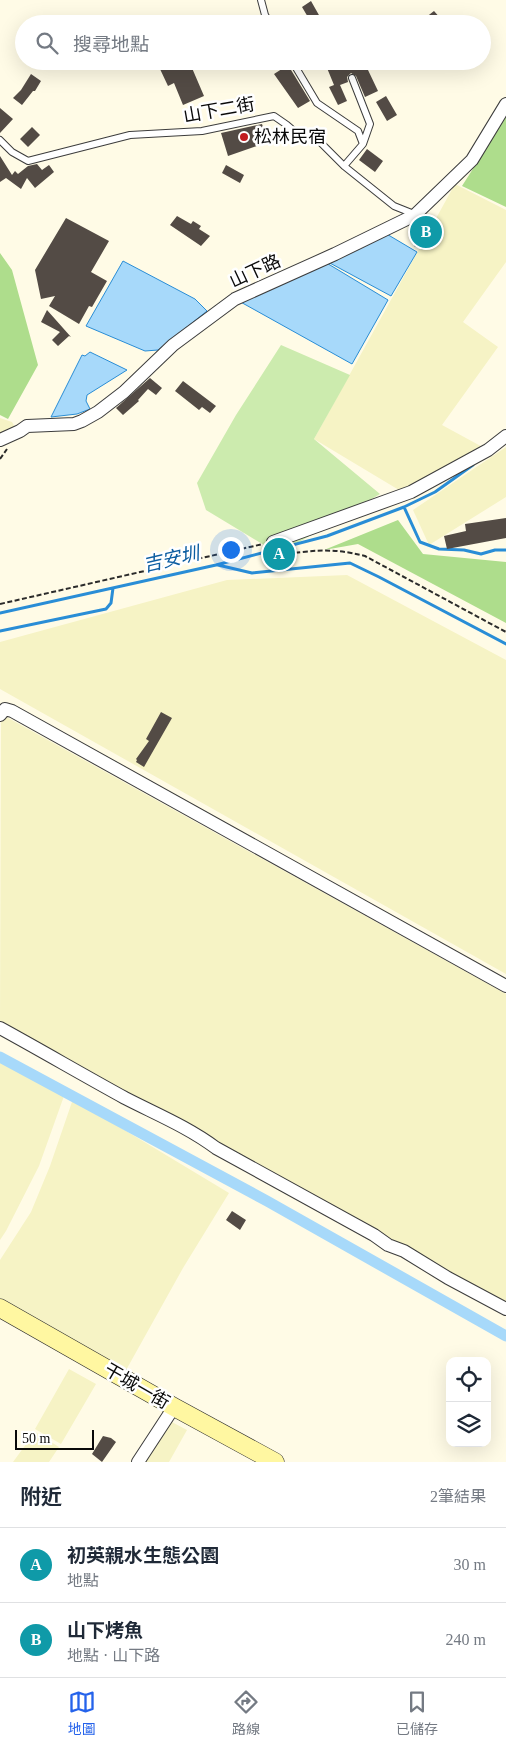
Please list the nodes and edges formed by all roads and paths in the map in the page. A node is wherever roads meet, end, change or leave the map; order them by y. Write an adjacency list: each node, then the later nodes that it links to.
1 (260, 0): 2 (lane)
2 (266, 15)
3 (297, 70): 7 (lane)
4 (352, 78): 7 (lane)
5 (506, 104): 9 (street, 山下路)
6 (0, 140): 8 (lane, 山下二街)
7 (363, 144): 8 (lane)
8 (344, 166): 9 (lane, 山下二街)
9 (415, 215): 11 (street, 山下路)
10 (506, 436): 12 (street)
11 (0, 440)
12 (273, 542): 14 (path)
13 (276, 555): 15 (path)
14 (0, 604)
15 (506, 632)
16 (0, 715): 17 (street)
17 (506, 986)
18 (0, 1028): 20 (street)
19 (0, 1308): 21 (street, 干城一街)
20 (506, 1309)
21 (174, 1407): 22 (street); 23 (street, 干城一街)
22 (138, 1462)
23 (275, 1462)

